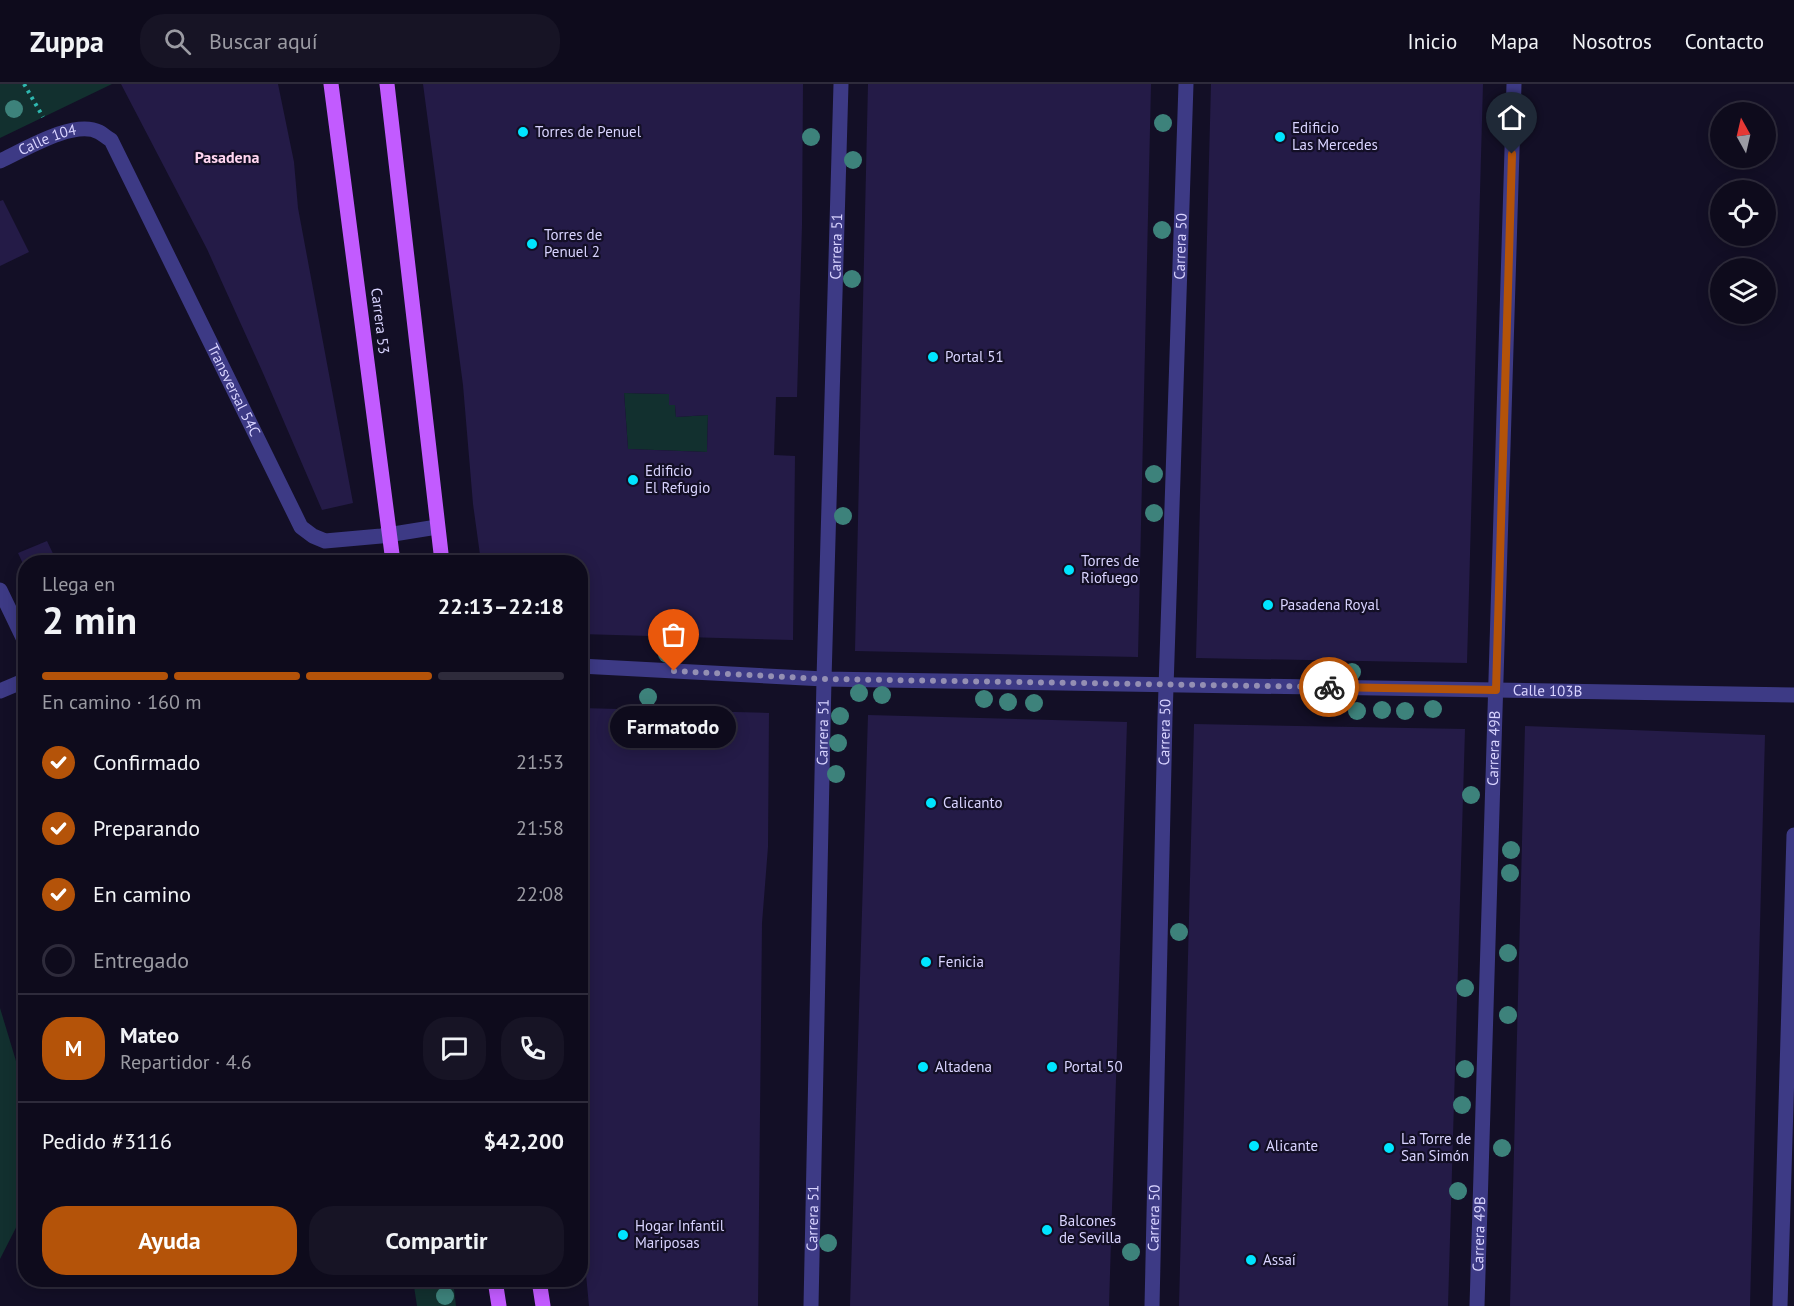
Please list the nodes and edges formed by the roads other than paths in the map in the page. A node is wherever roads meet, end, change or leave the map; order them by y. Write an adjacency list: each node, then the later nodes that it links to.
1 (331, 84): 9 (main road, Carrera 53)
2 (387, 84): 8 (main road)
3 (841, 84): 15 (street, Carrera 51)
4 (1186, 84): 16 (street, Carrera 50)
5 (1514, 84): 18 (street, Carrera 49B)
6 (98, 131): 7 (street, Calle 104); 9 (street, Transversal 54C)
7 (0, 161)
8 (437, 527): 9 (street, Transversal 54C); 11 (main road)
9 (389, 535): 10 (main road, Carrera 53)
10 (392, 555)
11 (441, 555)
12 (0, 590): 13 (street)
13 (18, 627)
14 (588, 666): 15 (street, Calle 103B)
15 (824, 679): 16 (street, Calle 103B); 26 (street, Carrera 51)
16 (1166, 683): 18 (street, Calle 103B); 27 (street, Carrera 50)
17 (18, 684): 19 (street)
18 (1496, 690): 20 (street, Calle 103B); 28 (street, Carrera 49B)
19 (0, 691)
20 (1794, 694)
21 (1794, 835): 29 (street)
22 (496, 1287): 24 (main road)
23 (540, 1287): 25 (main road)
24 (499, 1306)
25 (543, 1306)
26 (811, 1306)
27 (1152, 1306)
28 (1477, 1306)
29 (1780, 1306)

